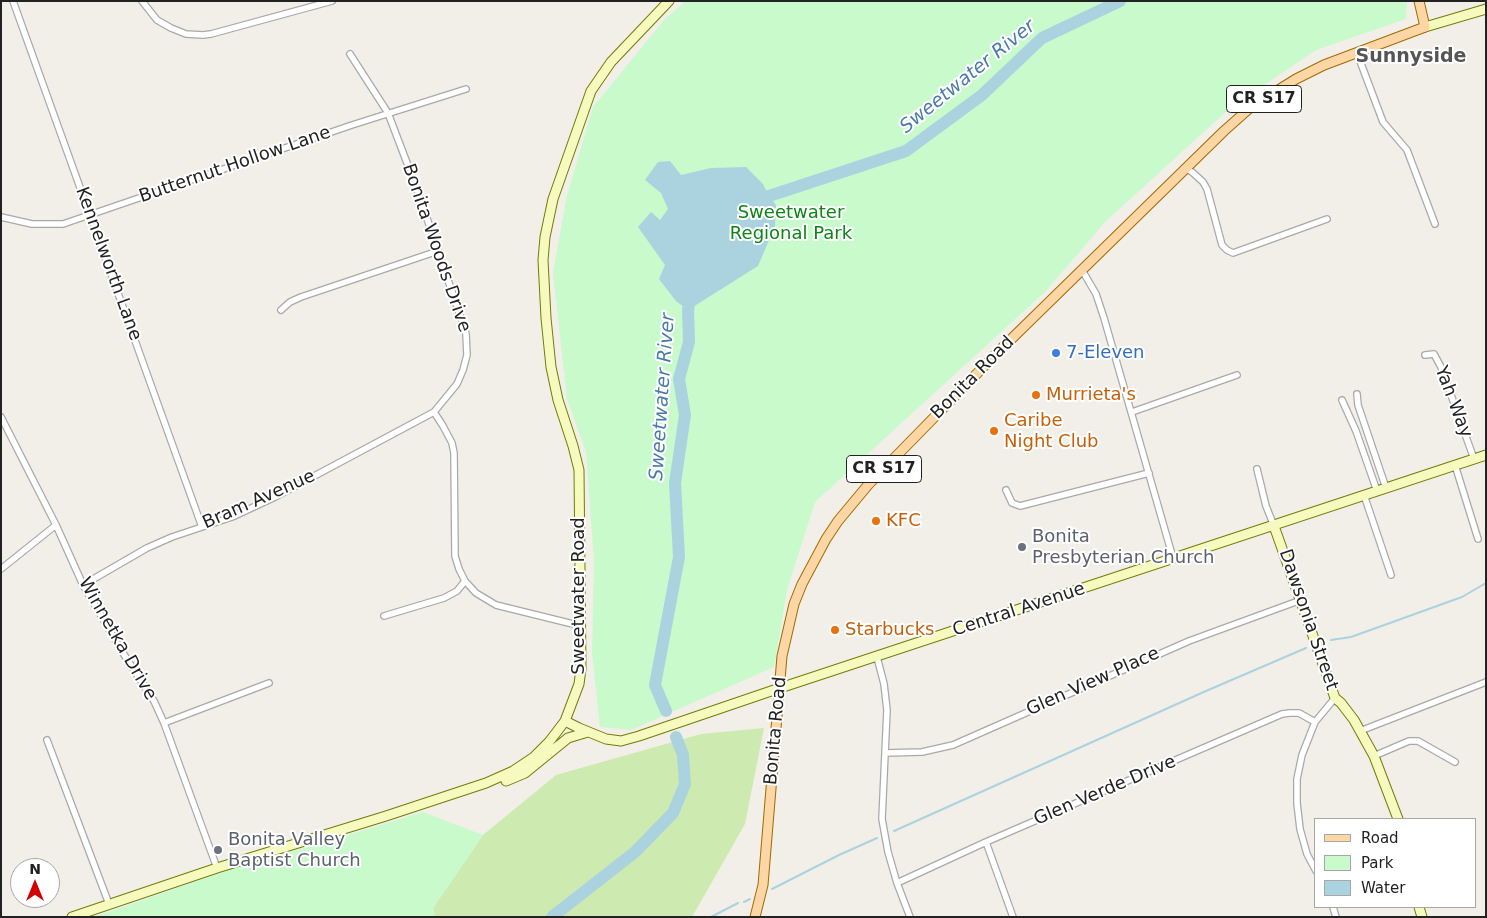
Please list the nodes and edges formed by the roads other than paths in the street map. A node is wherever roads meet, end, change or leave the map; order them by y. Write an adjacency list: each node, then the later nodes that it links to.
1 (13, 1): 13 (street, Kennelworth Lane)
2 (142, 1): 4 (street)
3 (669, 1): 46 (main road, Sweetwater Road)
4 (328, 2)
5 (1420, 3): 7 (main road)
6 (1486, 10): 7 (main road)
7 (1425, 27): 8 (main road, Bonita Road / CR S17)
8 (1357, 53): 12 (main road, Bonita Road / CR S17); 16 (street)
9 (350, 54): 11 (street, Bonita Woods Drive)
10 (466, 89): 11 (street, Butternut Hollow Lane)
11 (388, 114): 13 (street, Butternut Hollow Lane); 17 (street, Bonita Woods Drive)
12 (1186, 169): 15 (street); 18 (main road, Bonita Road / CR S17)
13 (90, 215): 14 (street, Butternut Hollow Lane); 37 (street, Kennelworth Lane)
14 (1, 217)
15 (1326, 219)
16 (1435, 224)
17 (438, 252): 19 (street); 24 (street, Bonita Woods Drive)
18 (1082, 270): 25 (street); 50 (main road, Bonita Road / CR S17)
19 (281, 310)
20 (1425, 355): 28 (street, Yah Way)
21 (1237, 375): 25 (street)
22 (1357, 394): 32 (street)
23 (1342, 400): 32 (street)
24 (434, 412): 37 (street, Bram Avenue); 42 (street)
25 (1132, 412): 31 (street)
26 (1, 417): 35 (street, Winnetka Drive)
27 (1486, 455): 28 (main road, Central Avenue)
28 (1474, 459): 29 (main road, Central Avenue)
29 (1455, 465): 32 (main road, Central Avenue); 38 (street)
30 (1257, 469): 36 (street)
31 (1149, 473): 33 (street); 39 (street)
32 (1382, 489): 34 (main road, Central Avenue)
33 (1006, 490)
34 (1364, 495): 36 (main road, Central Avenue); 41 (street)
35 (56, 525): 40 (street); 43 (street, Winnetka Drive)
36 (1274, 526): 39 (main road, Central Avenue); 44 (main road, Dawsonia Street)
37 (202, 527): 43 (street, Bram Avenue)
38 (1478, 539)
39 (1173, 558): 47 (main road, Central Avenue)
40 (1, 569)
41 (1391, 575)
42 (466, 581): 45 (street); 46 (street)
43 (83, 584): 54 (street, Winnetka Drive)
44 (1300, 600): 51 (main road, Dawsonia Street); 58 (street, Glen View Place)
45 (384, 616)
46 (581, 626): 52 (main road, Sweetwater Road)
47 (877, 657): 50 (main road, Central Avenue); 58 (street)
48 (1486, 682): 55 (street)
49 (269, 683): 54 (street)
50 (780, 688): 56 (main road, Central Avenue); 69 (main road, Bonita Road / CR S17)
51 (1336, 698): 53 (street); 55 (main road, Dawsonia Street)
52 (566, 721): 56 (main road, Central Avenue); 61 (main road, Sweetwater Road)
53 (1315, 722): 63 (street, Glen Verde Drive); 64 (street)
54 (164, 723): 65 (street, Winnetka Drive)
55 (1360, 731): 59 (main road, Dawsonia Street)
56 (588, 732): 61 (main road)
57 (47, 740): 67 (street)
58 (885, 753): 66 (street)
59 (1374, 756): 60 (street); 62 (main road, Dawsonia Street)
60 (1455, 762)
61 (486, 783): 65 (main road, Sweetwater Road)
62 (1398, 818)
63 (986, 842): 66 (street, Glen Verde Drive); 71 (street)
64 (1314, 867)
65 (217, 868): 67 (main road, Sweetwater Road)
66 (898, 883): 70 (street)
67 (109, 904): 68 (main road, Sweetwater Road)
68 (72, 917)
69 (756, 917)
70 (910, 917)
71 (1013, 917)

